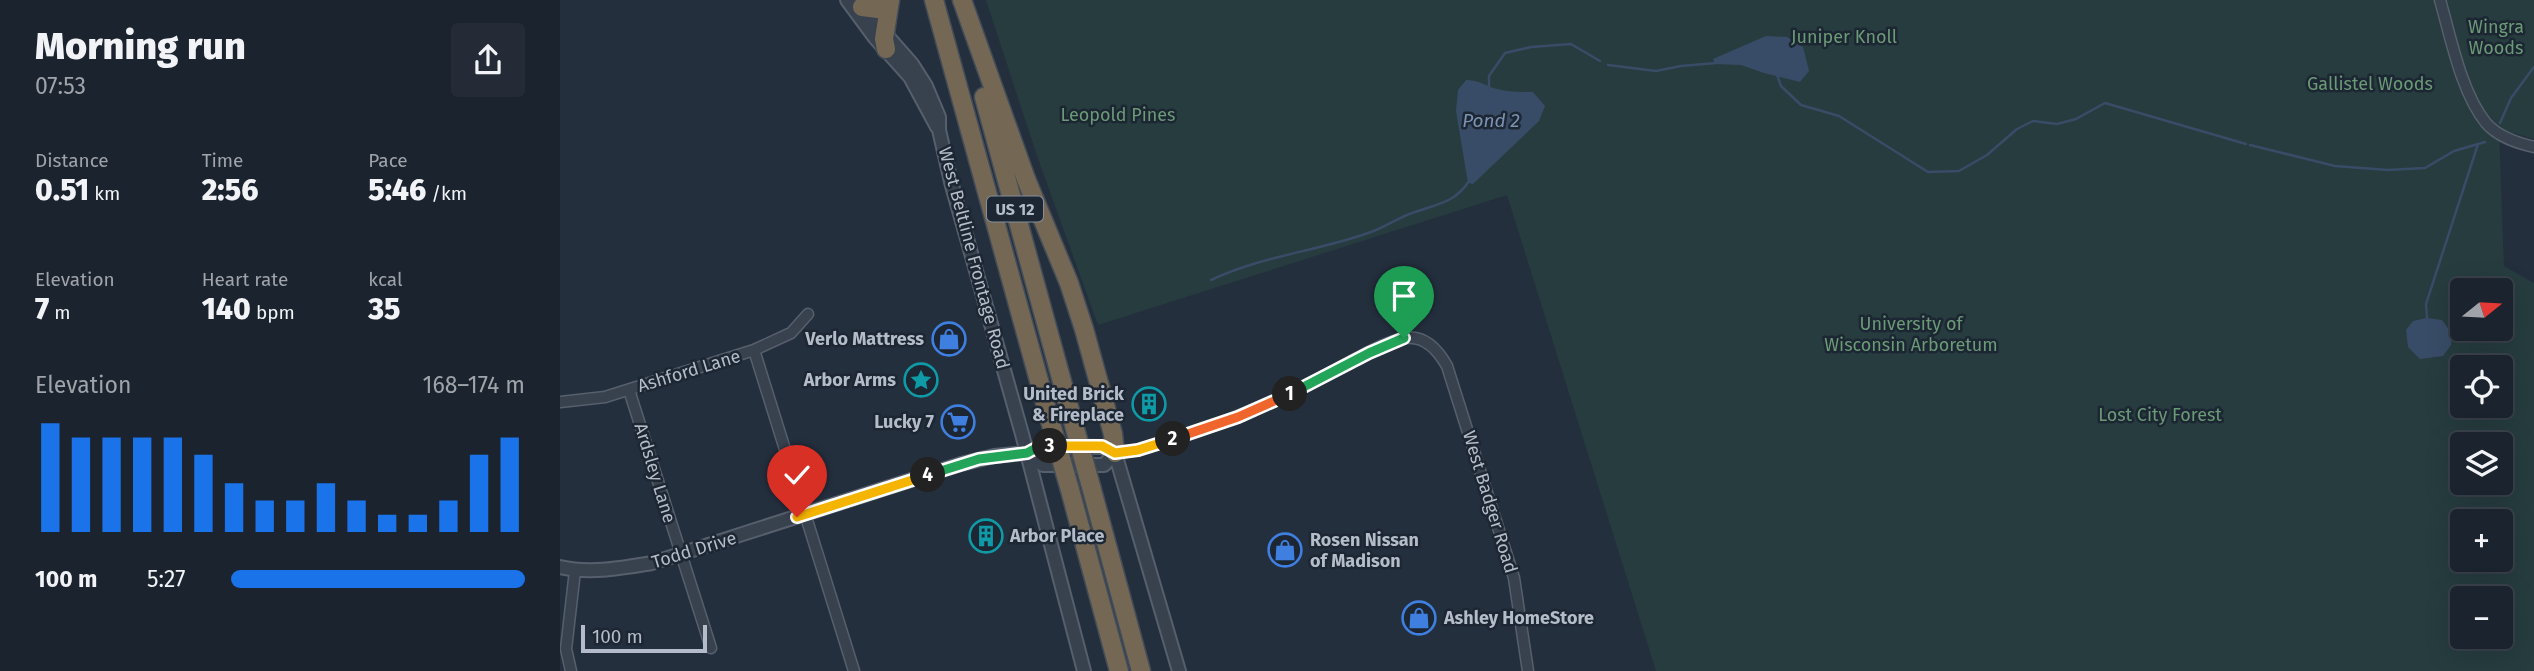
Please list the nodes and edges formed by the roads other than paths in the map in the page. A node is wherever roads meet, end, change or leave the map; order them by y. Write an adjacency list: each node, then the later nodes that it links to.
1 (884, 0): 6 (highway)
2 (890, 0): 7 (highway)
3 (934, 0): 24 (highway, US 12, bridge)
4 (960, 0): 15 (highway); 25 (highway, US 12, bridge)
5 (2440, 0): 8 (street)
6 (856, 2): 7 (street, West Beltline Frontage Road)
7 (885, 41): 14 (street, West Beltline Frontage Road)
8 (2534, 147)
9 (808, 314): 11 (street, Ashford Lane)
10 (1428, 343): 15 (street, Todd Drive); 27 (street, West Badger Road)
11 (754, 350): 12 (street, Ashford Lane); 16 (street)
12 (629, 390): 13 (street, Ashford Lane); 17 (street, Ardsley Lane)
13 (560, 402)
14 (1027, 453): 15 (street, Todd Drive); 15 (street, Todd Drive); 16 (street, Todd Drive); 23 (street, West Beltline Frontage Road)
15 (1115, 453): 26 (street)
16 (805, 515): 17 (street, Todd Drive); 22 (street)
17 (681, 556): 19 (street, Todd Drive); 20 (street, Ardsley Lane)
18 (560, 568): 19 (street, Todd Drive)
19 (575, 571): 21 (street)
20 (711, 648)
21 (571, 671)
22 (855, 671)
23 (1084, 671)
24 (1119, 671)
25 (1141, 671)
26 (1179, 671)
27 (1528, 671)

